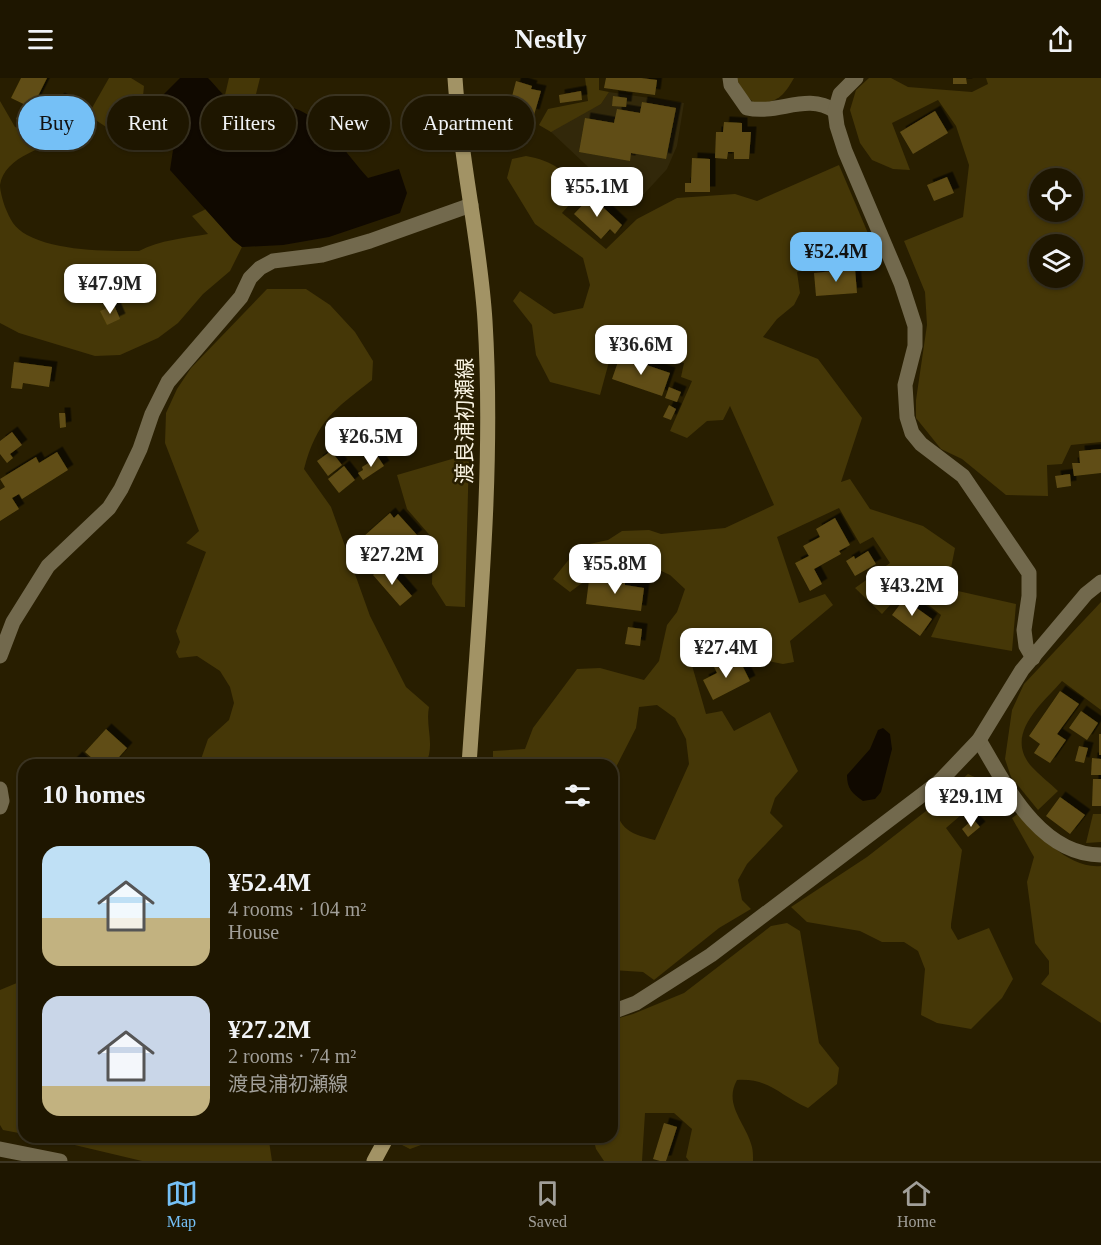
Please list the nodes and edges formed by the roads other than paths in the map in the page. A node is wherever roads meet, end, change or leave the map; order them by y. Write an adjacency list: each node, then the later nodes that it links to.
1 (455, 78): 5 (main road, 渡良浦初瀬線)
2 (730, 78): 4 (street)
3 (856, 78): 4 (street)
4 (835, 111): 8 (street)
5 (471, 205): 7 (street); 10 (main road, 渡良浦初瀬線)
6 (1101, 582): 8 (street)
7 (0, 656)
8 (1033, 657): 9 (street)
9 (979, 740): 13 (street); 14 (street)
10 (469, 759)
11 (0, 789): 12 (street)
12 (0, 807)
13 (1101, 855)
14 (618, 1010)
15 (384, 1143): 18 (main road)
16 (0, 1149): 17 (street)
17 (60, 1161)
18 (374, 1161)

